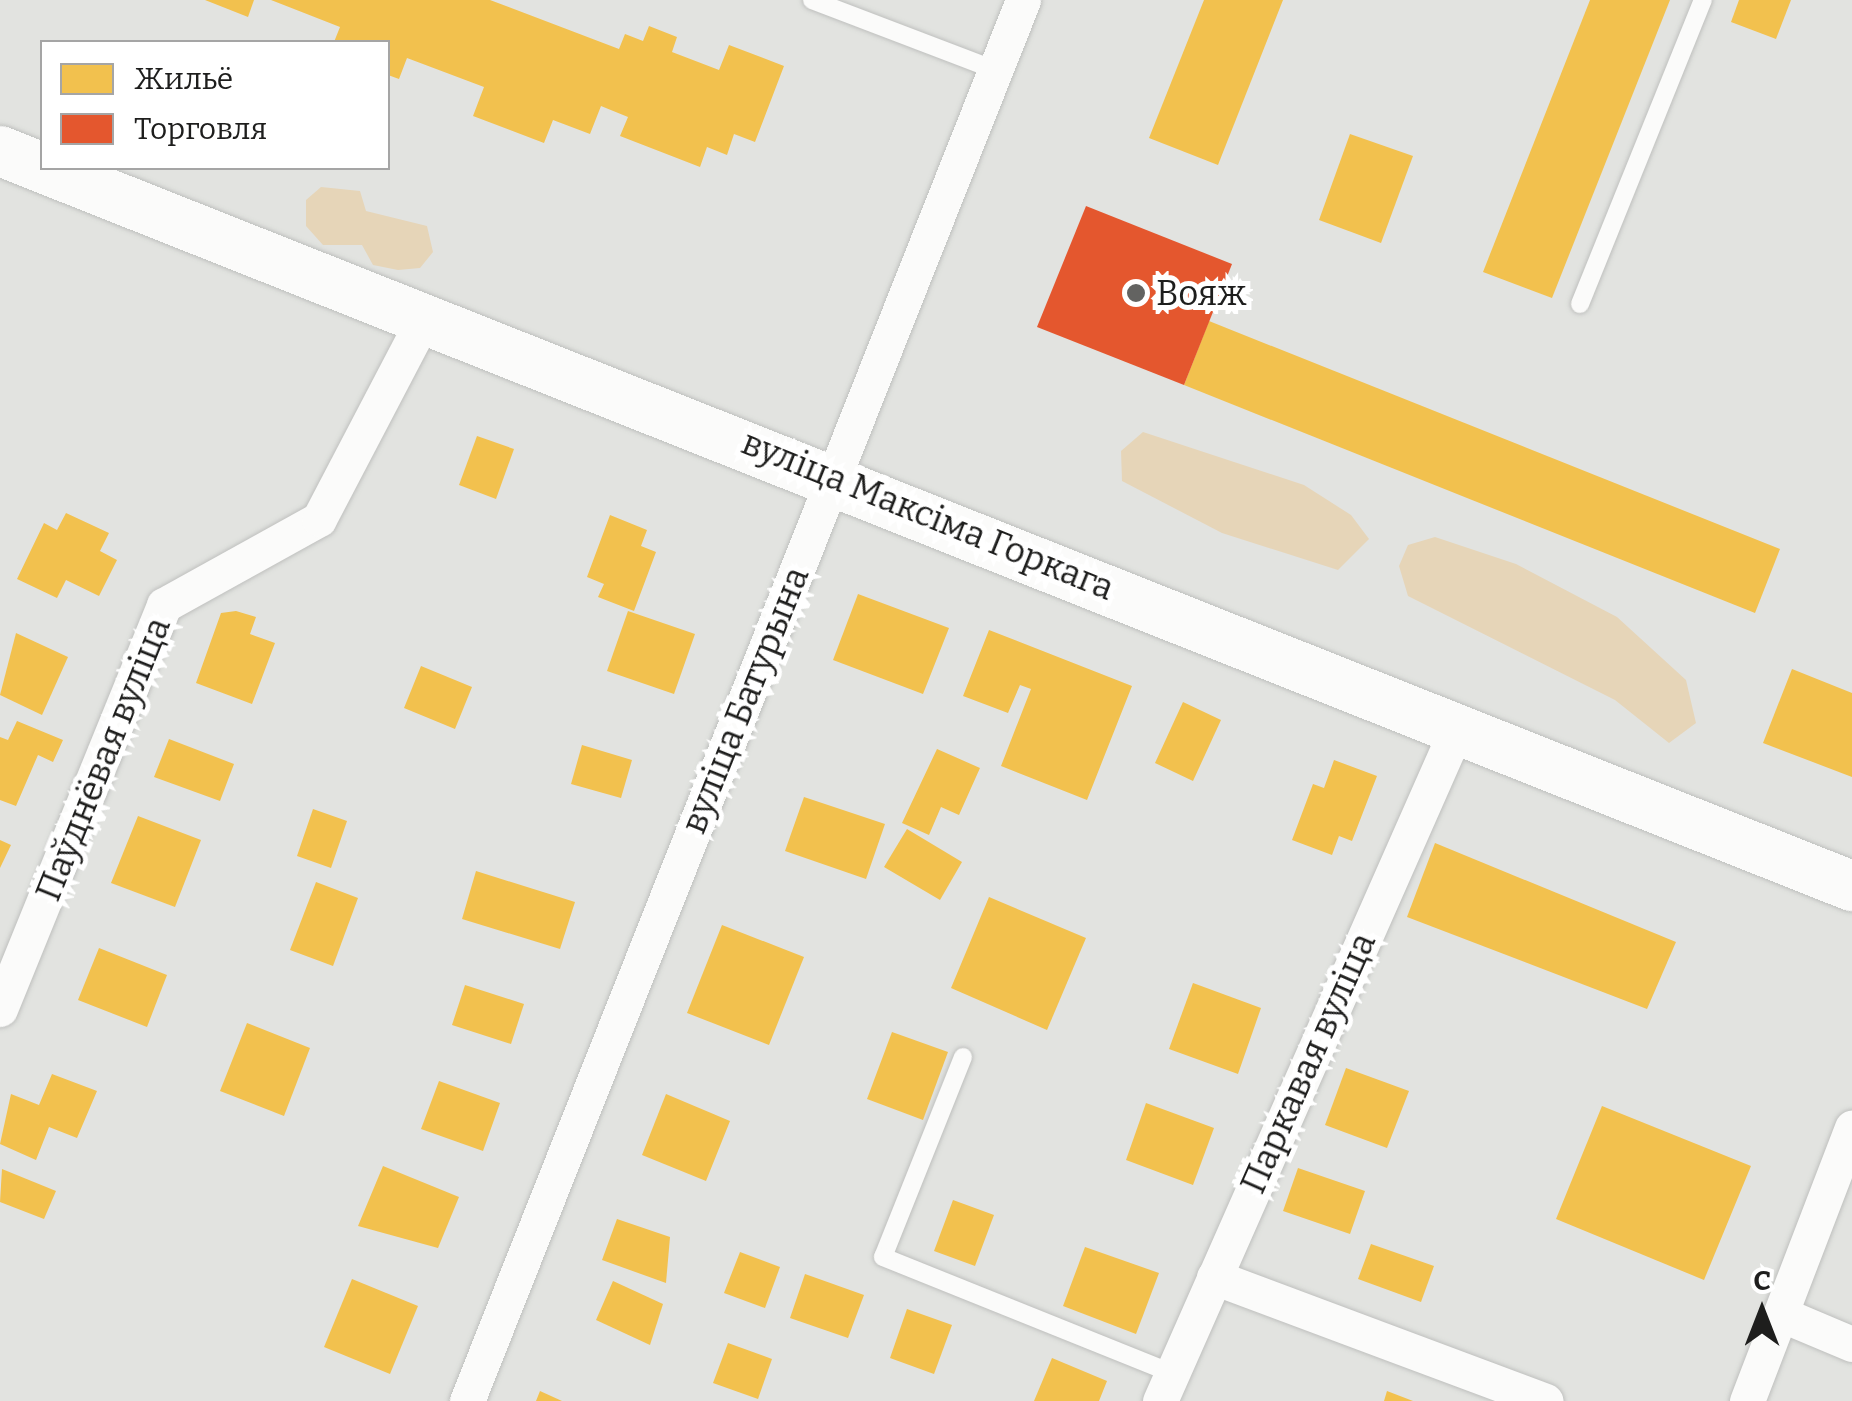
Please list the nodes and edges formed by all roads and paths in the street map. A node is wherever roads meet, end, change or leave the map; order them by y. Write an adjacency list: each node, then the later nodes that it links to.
1 (812, 0): 4 (lane)
2 (1023, 0): 4 (street, вуліца Батурына)
3 (1703, 0): 8 (lane)
4 (995, 70): 10 (street, вуліца Батурына)
5 (0, 151): 6 (street, вуліца Максіма Горкага)
6 (40, 167)
7 (49, 170): 9 (street, вуліца Максіма Горкага)
8 (1580, 304)
9 (425, 316): 10 (street, вуліца Максіма Горкага); 13 (street, Паўднёвая вуліца)
10 (833, 476): 11 (street, вуліца Максіма Горкага); 21 (street, вуліца Батурына)
11 (1458, 726): 12 (street, вуліца Максіма Горкага); 16 (street, Паркавая вуліца)
12 (1852, 886)
13 (0, 1009)
14 (963, 1058): 19 (lane)
15 (1852, 1126): 17 (street)
16 (1214, 1276): 19 (street, Паркавая вуліца); 20 (street)
17 (1783, 1314): 18 (street); 23 (street)
18 (1852, 1344)
19 (1166, 1387)
20 (1505, 1394): 22 (street)
21 (467, 1401)
22 (1546, 1401)
23 (1747, 1401)

